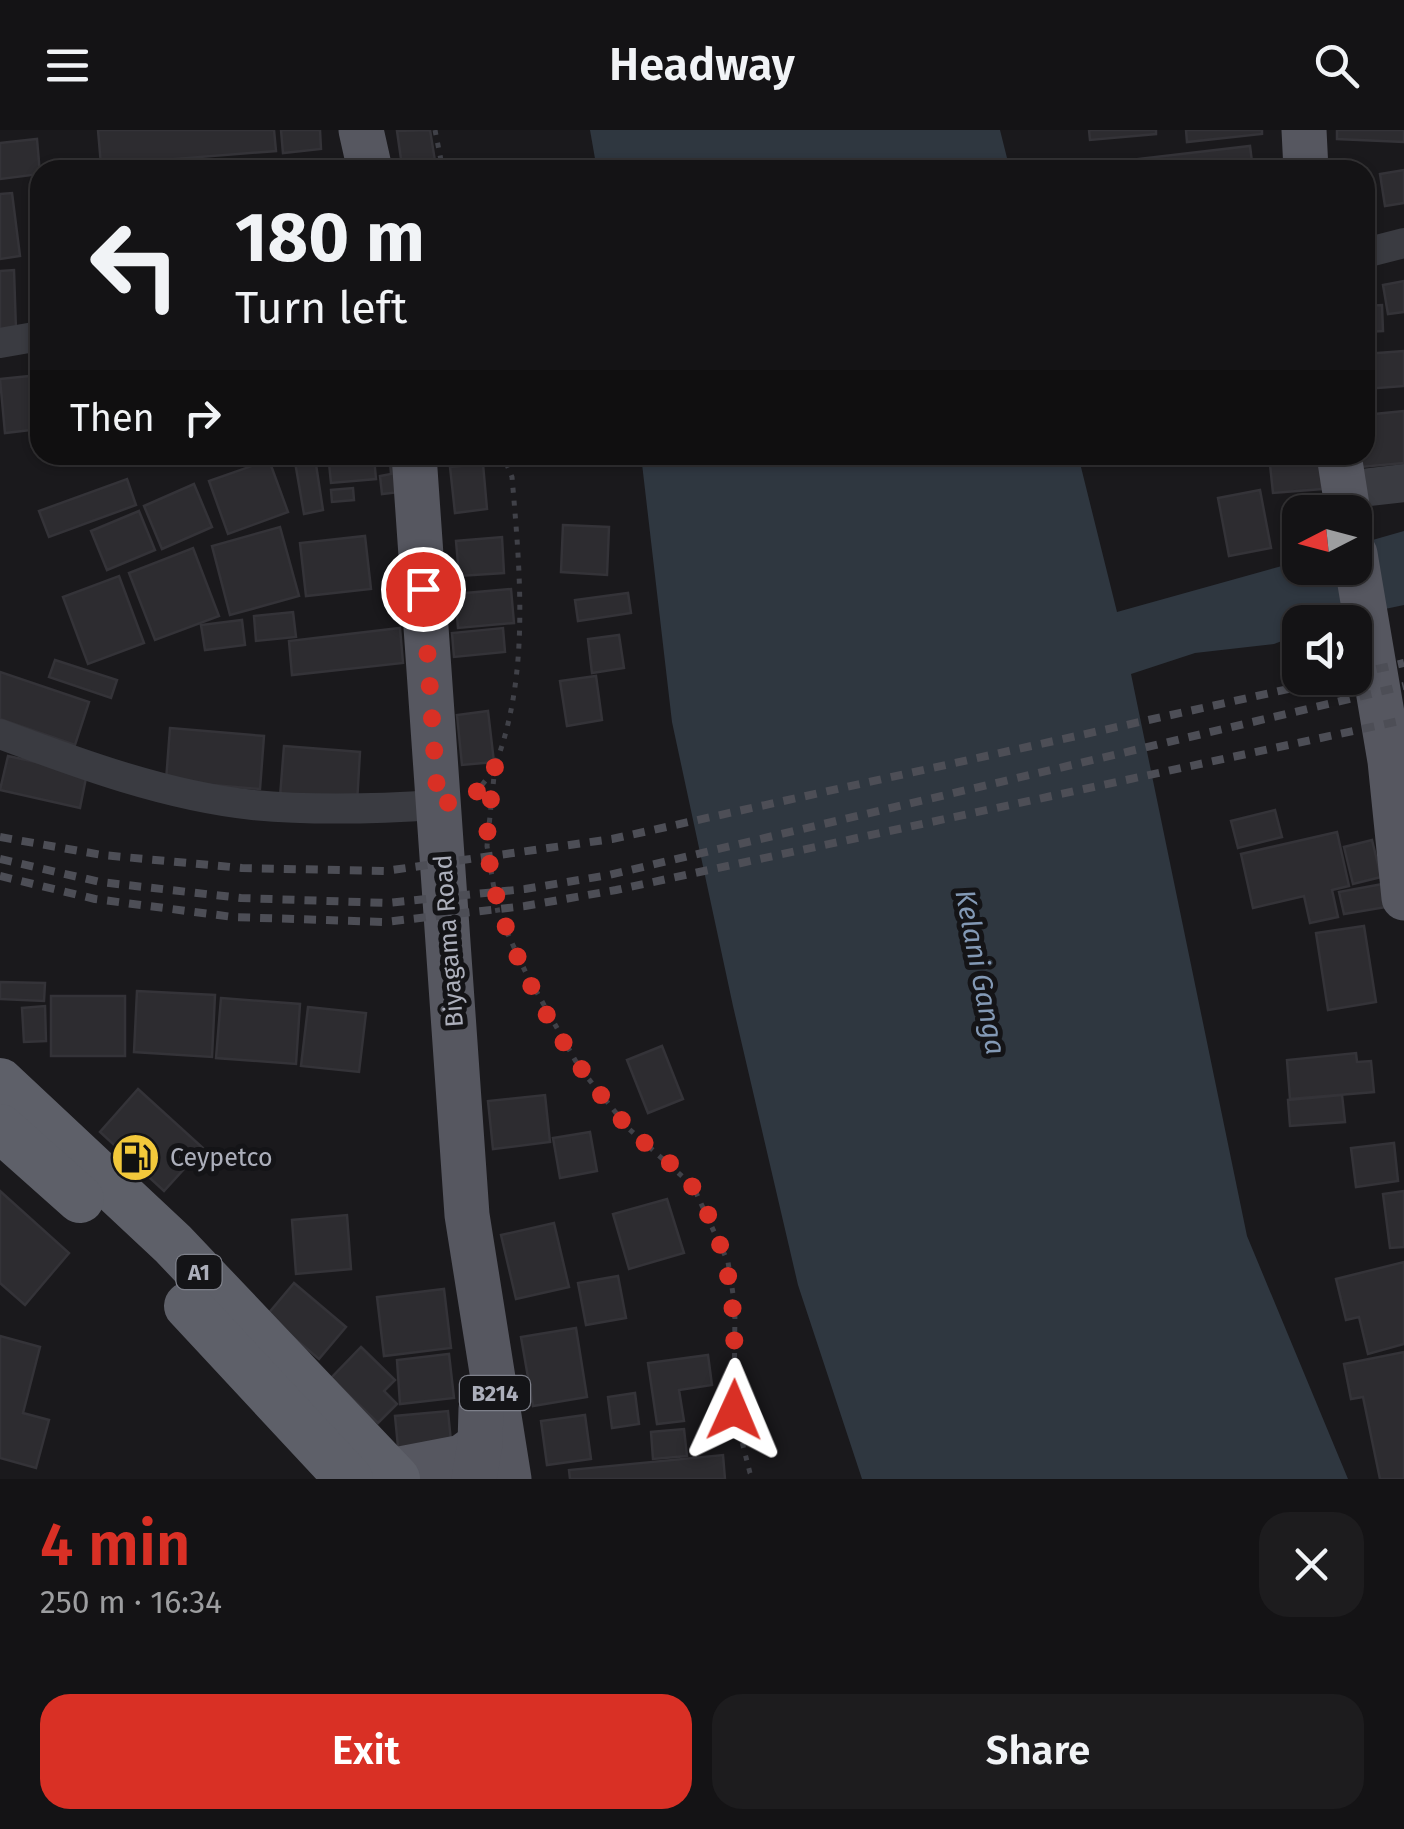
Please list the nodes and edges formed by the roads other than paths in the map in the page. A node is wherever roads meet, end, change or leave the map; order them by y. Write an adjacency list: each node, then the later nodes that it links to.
1 (362, 130): 3 (main road)
2 (1304, 130): 4 (main road)
3 (368, 160)
4 (1306, 160)
5 (1404, 243): 6 (street)
6 (1375, 250)
7 (30, 338): 8 (street)
8 (0, 343)
9 (415, 465): 14 (main road, Biyagama Road / B214)
10 (1404, 483): 11 (street)
11 (1345, 492)
12 (1360, 585): 15 (main road)
13 (0, 734): 14 (street)
14 (438, 805): 18 (main road, Biyagama Road / B214)
15 (1404, 898)
16 (0, 1082): 20 (highway, A1)
17 (0, 1128): 20 (highway, A1)
18 (481, 1307): 19 (main road, Biyagama Road / B214); 21 (main road, Biyagama Road / B214)
19 (477, 1461): 20 (main road)
20 (378, 1476)
21 (509, 1479)

